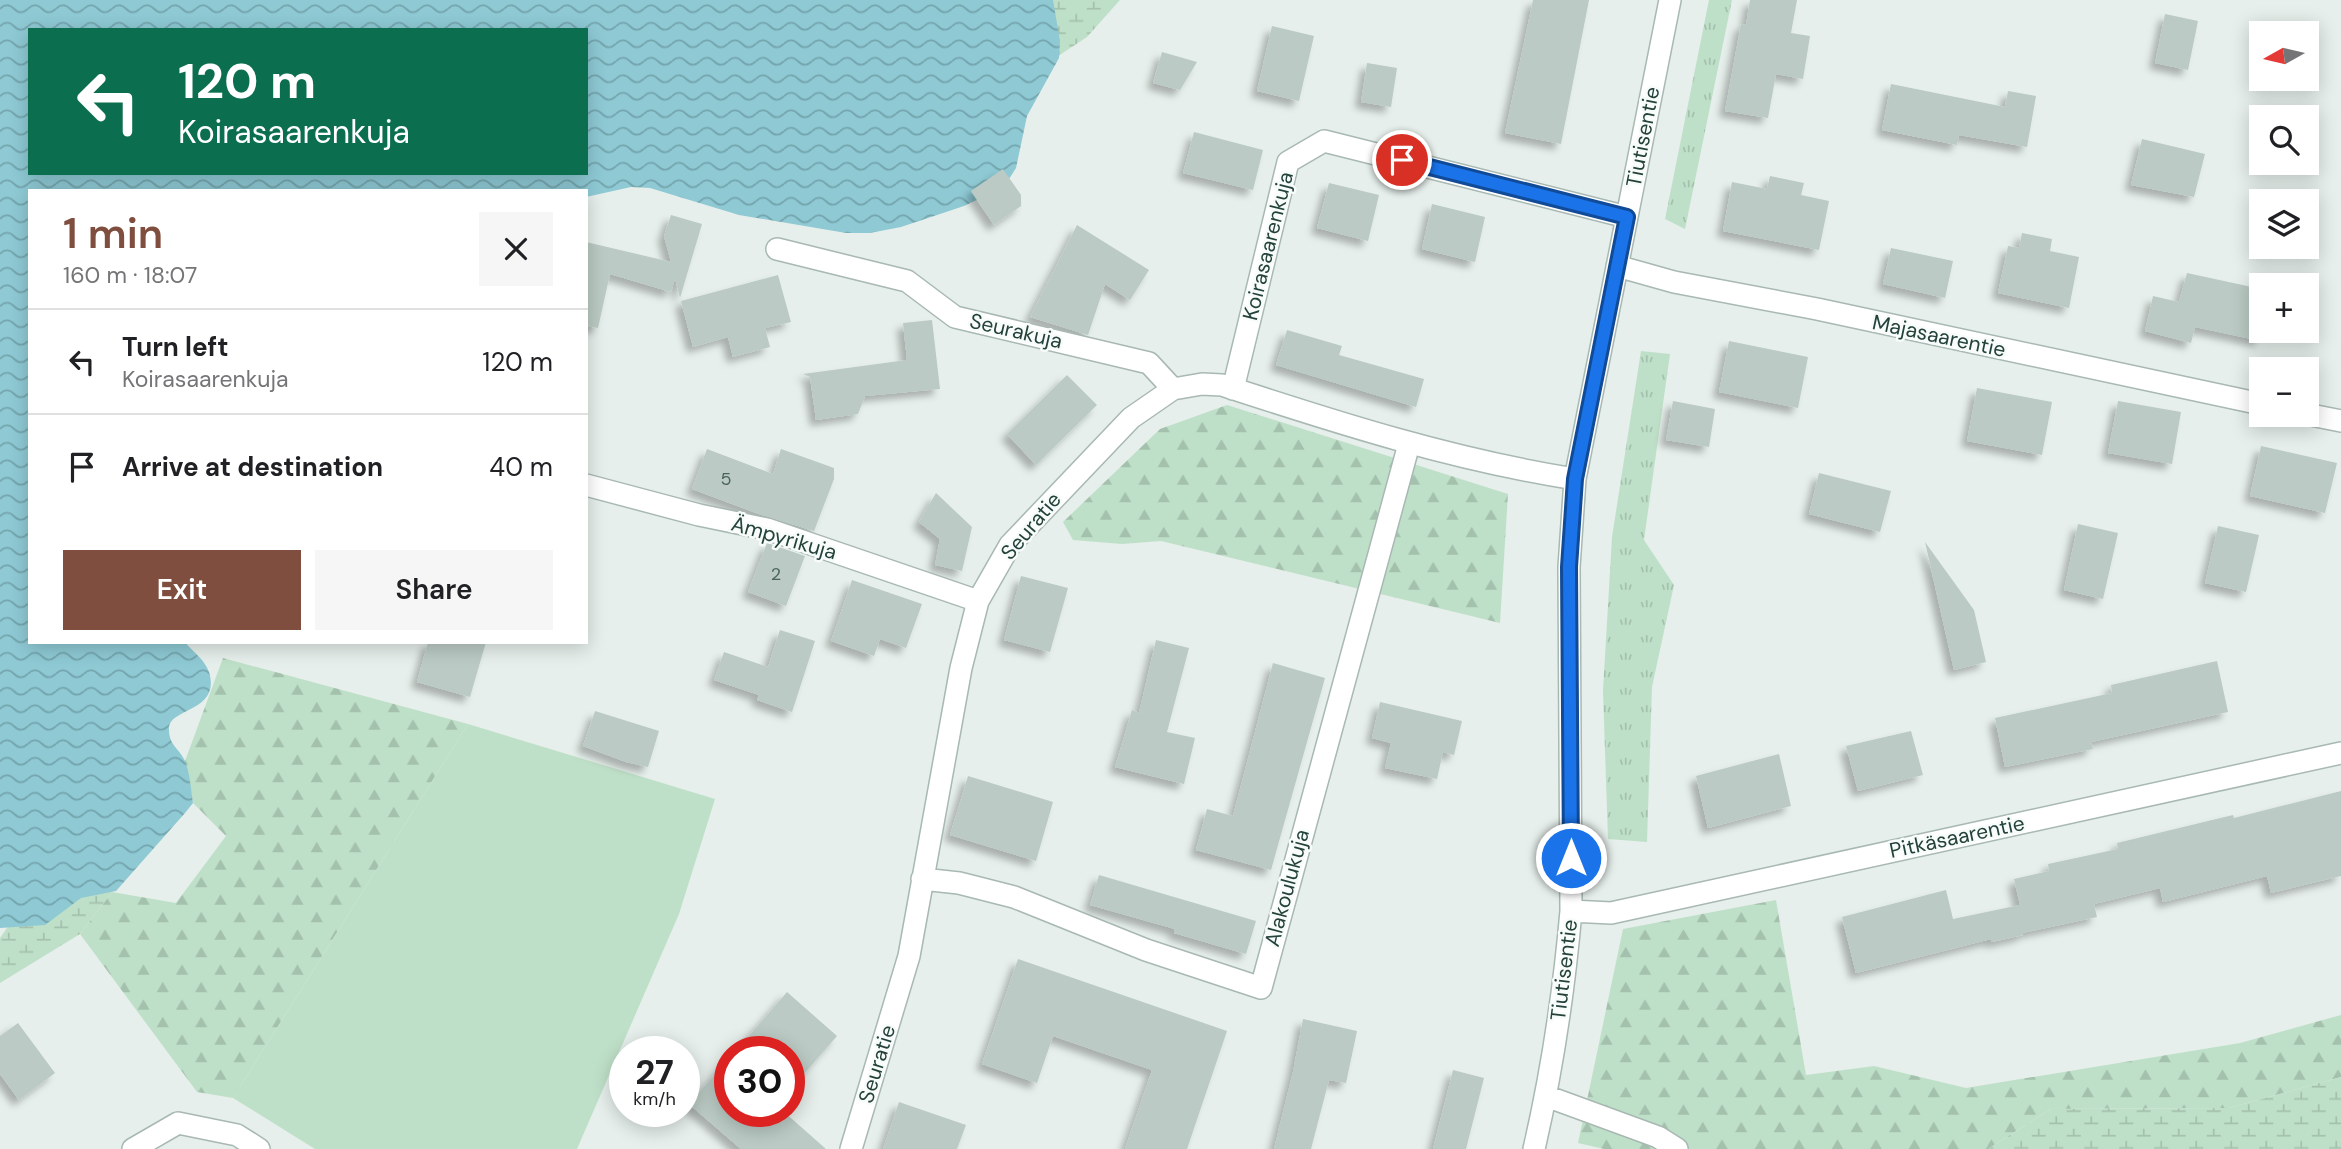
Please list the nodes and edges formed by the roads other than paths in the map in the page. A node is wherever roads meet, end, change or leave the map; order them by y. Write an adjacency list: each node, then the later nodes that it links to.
1 (1670, 0): 2 (street, Tiutisentie)
2 (1627, 217): 4 (street, Tiutisentie); 5 (street, Koirasaarenkuja)
3 (778, 250): 6 (street, Seurakuja)
4 (1618, 266): 7 (street, Majasaarentie); 11 (street, Tiutisentie)
5 (1233, 388): 6 (street, Seuratie); 10 (street, Seuratie)
6 (1173, 389): 13 (street, Seuratie)
7 (2249, 401)
8 (2319, 417): 9 (street)
9 (2341, 421)
10 (1409, 444): 11 (street, Seuratie); 15 (street, Alakoulukuja)
11 (1575, 479): 16 (street, Tiutisentie)
12 (588, 486): 13 (street, Ämpyrikuja)
13 (978, 601): 15 (street, Seuratie)
14 (2341, 753): 16 (street, Pitkäsaarentie)
15 (922, 879): 20 (street, Seuratie)
16 (1571, 911): 17 (street, Tiutisentie)
17 (1546, 1096): 21 (street, Tiutisentie); 22 (street)
18 (134, 1149): 19 (street)
19 (259, 1149)
20 (852, 1149)
21 (1534, 1149)
22 (1678, 1149)

